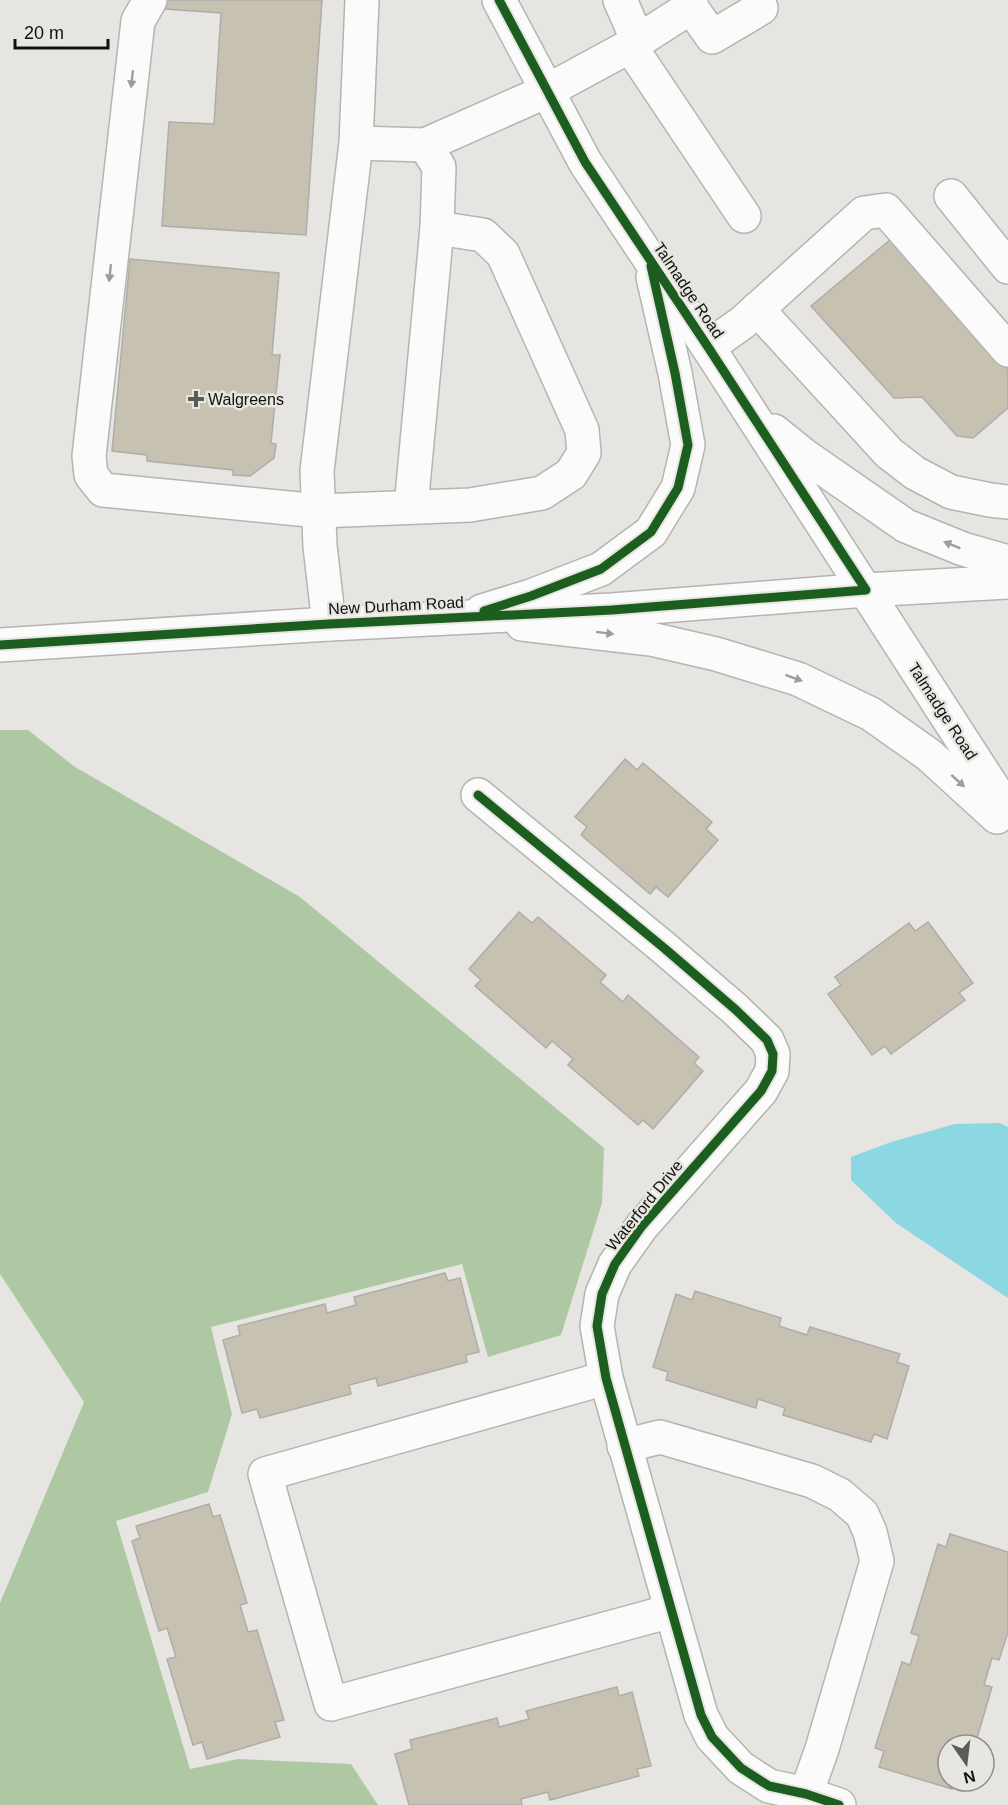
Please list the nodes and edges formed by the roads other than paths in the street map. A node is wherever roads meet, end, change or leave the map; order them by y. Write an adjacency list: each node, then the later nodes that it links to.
1 (150, 0): 22 (street, one-way to 22)
2 (362, 0): 9 (street)
3 (499, 0): 8 (street, Talmadge Road)
4 (620, 0): 7 (street)
5 (691, 4): 6 (street); 7 (street)
6 (761, 8)
7 (634, 43): 8 (street); 12 (street)
8 (547, 91): 10 (street); 14 (street, Talmadge Road)
9 (356, 143): 10 (street); 22 (street)
10 (425, 145): 13 (street)
11 (951, 196): 15 (street)
12 (744, 216)
13 (437, 228): 21 (street); 21 (street)
14 (649, 258): 17 (street, Talmadge Road); 26 (street)
15 (1008, 267)
16 (757, 309): 17 (street); 18 (street); 20 (street)
17 (708, 347): 19 (street, Talmadge Road)
18 (1008, 350)
19 (752, 415): 23 (street, one-way to 19); 25 (street, Talmadge Road)
20 (1008, 502)
21 (411, 507): 22 (street)
22 (319, 511): 27 (street)
23 (1008, 562)
24 (1008, 582): 25 (street, New Durham Road)
25 (866, 590): 26 (street, New Durham Road); 30 (street, Talmadge Road)
26 (463, 617): 27 (street, New Durham Road); 31 (street, one-way to 31)
27 (328, 624): 28 (street, New Durham Road)
28 (0, 645)
29 (478, 795): 32 (street, Waterford Drive)
30 (1008, 812)
31 (1008, 827)
32 (606, 1378): 33 (street, Waterford Drive); 34 (street)
33 (624, 1446): 34 (street, Waterford Drive); 35 (street)
34 (671, 1611): 35 (street, Waterford Drive)
35 (806, 1794): 36 (street, Waterford Drive)
36 (839, 1805)

